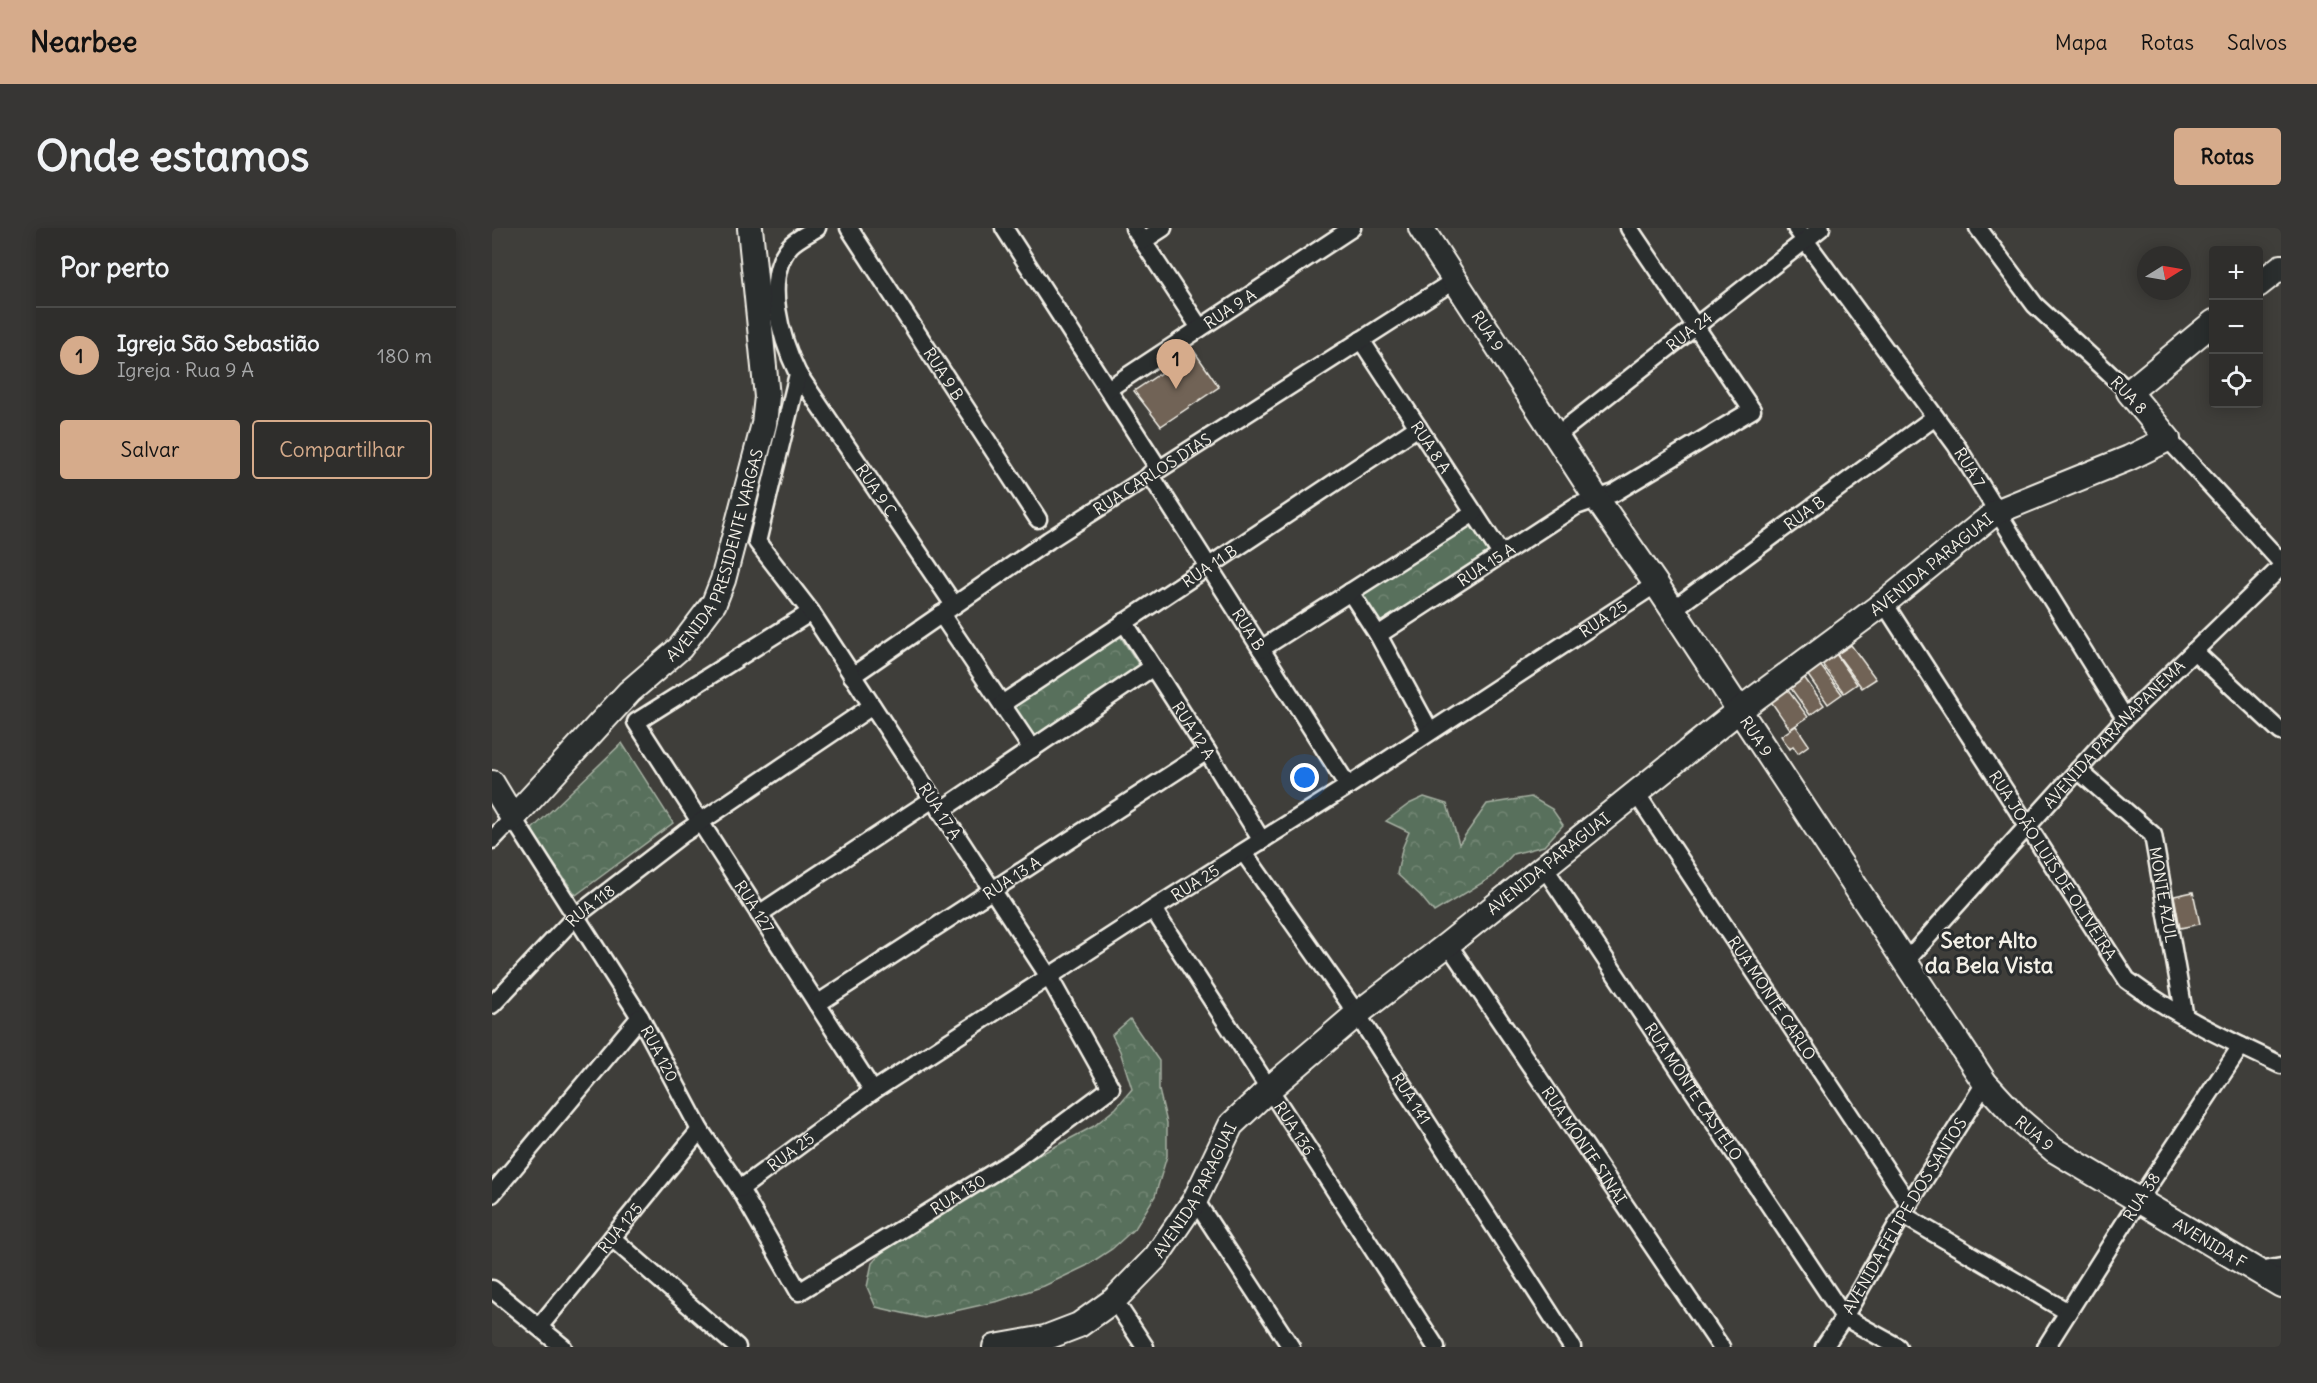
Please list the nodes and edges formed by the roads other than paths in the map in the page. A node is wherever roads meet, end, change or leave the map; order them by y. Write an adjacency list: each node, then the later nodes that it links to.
1 (750, 228): 61 (street, AVENIDA PRESIDENTE VARGAS)
2 (817, 228): 20 (street, RUA 9 C)
3 (849, 228): 31 (street, RUA 9 B)
4 (1162, 228): 12 (street)
5 (1352, 228): 18 (street, RUA 9 A)
6 (1421, 228): 14 (street, RUA 9)
7 (1629, 228): 16 (street)
8 (1821, 228): 11 (street, RUA 24)
9 (1978, 228): 22 (street, RUA 8)
10 (1011, 231): 21 (street, RUA B)
11 (1800, 234): 16 (street, RUA 24); 23 (street, RUA 7)
12 (1138, 235): 18 (street)
13 (2281, 267): 15 (street)
14 (1455, 280): 19 (street, RUA CARLOS DIAS); 25 (street, RUA 9)
15 (2263, 282)
16 (1695, 326): 25 (street, RUA 24); 28 (street, RUA 15 A)
17 (2209, 326): 22 (street)
18 (1200, 328): 21 (street, RUA 9 A)
19 (1361, 340): 24 (street, RUA 8 A); 27 (street, RUA CARLOS DIAS)
20 (798, 374): 39 (street, RUA 9 C); 41 (street, RUA 17 A)
21 (1108, 389): 27 (street, RUA B)
22 (2129, 392): 26 (street, RUA 8)
23 (1935, 417): 29 (street, RUA 7); 40 (street, RUA B)
24 (1418, 427): 30 (street, RUA 8 A); 34 (street, RUA 11 B)
25 (1557, 435): 28 (street, RUA 9)
26 (2168, 439): 29 (street, AVENIDA PARAGUAI); 33 (street, RUA 8)
27 (1155, 472): 34 (street, RUA B); 39 (street, RUA CARLOS DIAS)
28 (1597, 499): 32 (street, RUA 15 A); 36 (street, RUA 9)
29 (1996, 512): 38 (street, AVENIDA PARAGUAI); 51 (street, RUA 7)
30 (1474, 513): 32 (street, RUA 8 A); 37 (street)
31 (1038, 519)
32 (1502, 554): 43 (street, RUA 15 A)
33 (2281, 562)
34 (1208, 566): 42 (street, RUA 11 B); 44 (street, RUA B)
35 (2281, 567): 45 (street, AVENIDA PARANAPANEMA)
36 (1656, 584): 40 (street, RUA 9); 52 (street, RUA 25)
37 (1350, 592): 43 (street); 44 (street)
38 (1884, 603): 50 (street, AVENIDA PARAGUAI); 63 (street, RUA JOÃO LUÍS DE OLIVEIRA)
39 (948, 610): 47 (street, RUA CARLOS DIAS); 48 (street, RUA 9 C)
40 (1672, 610): 50 (street, RUA 9)
41 (811, 612): 47 (street, RUA 17 A); 62 (street, RUA 127)
42 (1124, 622): 46 (street, RUA 12 A); 48 (street, RUA 11 B)
43 (1378, 635): 52 (street)
44 (1261, 649): 58 (street, RUA B)
45 (2194, 651): 51 (street, AVENIDA PARANAPANEMA); 53 (street)
46 (1153, 667): 54 (street); 55 (street, RUA 12 A)
47 (852, 676): 49 (street, RUA 17 A)
48 (1002, 704): 54 (street, RUA 9 C)
49 (872, 706): 60 (street, RUA 17 A); 62 (street, RUA 118)
50 (1738, 711): 59 (street, AVENIDA PARAGUAI); 73 (street, RUA 9)
51 (2125, 718): 56 (street, AVENIDA PARANAPANEMA)
52 (1430, 731): 58 (street, RUA 25)
53 (2281, 732)
54 (1032, 749): 60 (street)
55 (1208, 751): 65 (street, RUA 12 A); 68 (street, RUA 13 A)
56 (2078, 770): 63 (street, AVENIDA PARANAPANEMA); 79 (street, MONTE AZUL)
57 (492, 783): 61 (street)
58 (1348, 786): 65 (street, RUA 25)
59 (1636, 793): 67 (street, AVENIDA PARAGUAI); 91 (street, RUA MONTE CARLO)
60 (937, 805): 68 (street, RUA 17 A); 70 (street)
61 (513, 818): 64 (street); 71 (street, RUA 120)
62 (700, 822): 70 (street, RUA 127); 71 (street, RUA 118)
63 (2028, 826): 73 (street, AVENIDA PARANAPANEMA); 79 (street, RUA JOÃO LUÍS DE OLIVEIRA)
64 (492, 840)
65 (1262, 841): 66 (street, RUA 25)
66 (1244, 853): 69 (street, RUA 25); 77 (street, RUA 141)
67 (1544, 867): 72 (street, AVENIDA PARAGUAI); 99 (street, RUA MONTE CASTELO)
68 (992, 891): 74 (street, RUA 17 A); 75 (street, RUA 13 A)
69 (1153, 909): 74 (street, RUA 25); 84 (street, RUA 136)
70 (759, 914): 75 (street, RUA 127)
71 (576, 916): 76 (street, RUA 118); 78 (street, RUA 120)
72 (1448, 944): 77 (street, AVENIDA PARAGUAI); 108 (street, RUA MONTE SINAI)
73 (1906, 961): 82 (street, RUA 9)
74 (1048, 977): 83 (street, RUA 17 A); 85 (street, RUA 25)
75 (817, 1004): 85 (street, RUA 127)
76 (492, 1005)
77 (1357, 1014): 84 (street, AVENIDA PARAGUAI); 107 (street, RUA 141)
78 (640, 1017): 86 (street, RUA 120); 88 (street)
79 (2185, 1018): 80 (street, RUA JOÃO LUÍS DE OLIVEIRA)
80 (2241, 1046): 81 (street, RUA JOÃO LUÍS DE OLIVEIRA); 90 (street, RUA 38)
81 (2281, 1065)
82 (1985, 1083): 90 (street, RUA 9); 91 (street, AVENIDA FELIPE DOS SANTOS)
83 (1111, 1088): 96 (street, RUA 130)
84 (1269, 1089): 89 (street, AVENIDA PARAGUAI); 106 (street, RUA 136)
85 (873, 1091): 87 (street, RUA 25)
86 (700, 1130): 87 (street, RUA 120); 92 (street, RUA 125)
87 (740, 1189): 96 (street, RUA 120)
88 (492, 1194)
89 (1194, 1200): 97 (street, AVENIDA PARAGUAI); 105 (street)
90 (2139, 1200): 93 (street, AVENIDA F); 98 (street, RUA 38)
91 (1906, 1209): 98 (street, RUA MONTE CARLO); 99 (street, AVENIDA FELIPE DOS SANTOS)
92 (612, 1238): 100 (street, RUA 125); 103 (street)
93 (2270, 1269): 94 (street, AVENIDA F)
94 (2281, 1284)
95 (492, 1289): 100 (street)
96 (799, 1292)
97 (1114, 1300): 101 (street, AVENIDA PARAGUAI); 104 (street)
98 (2068, 1312): 111 (street, RUA 38)
99 (1844, 1317): 109 (street, AVENIDA FELIPE DOS SANTOS); 110 (street)
100 (539, 1328): 102 (street)
101 (1005, 1346)
102 (563, 1347)
103 (737, 1347)
104 (1145, 1347)
105 (1291, 1347)
106 (1436, 1347)
107 (1572, 1347)
108 (1721, 1347)
109 (1824, 1347)
110 (1898, 1347)
111 (2047, 1347)

